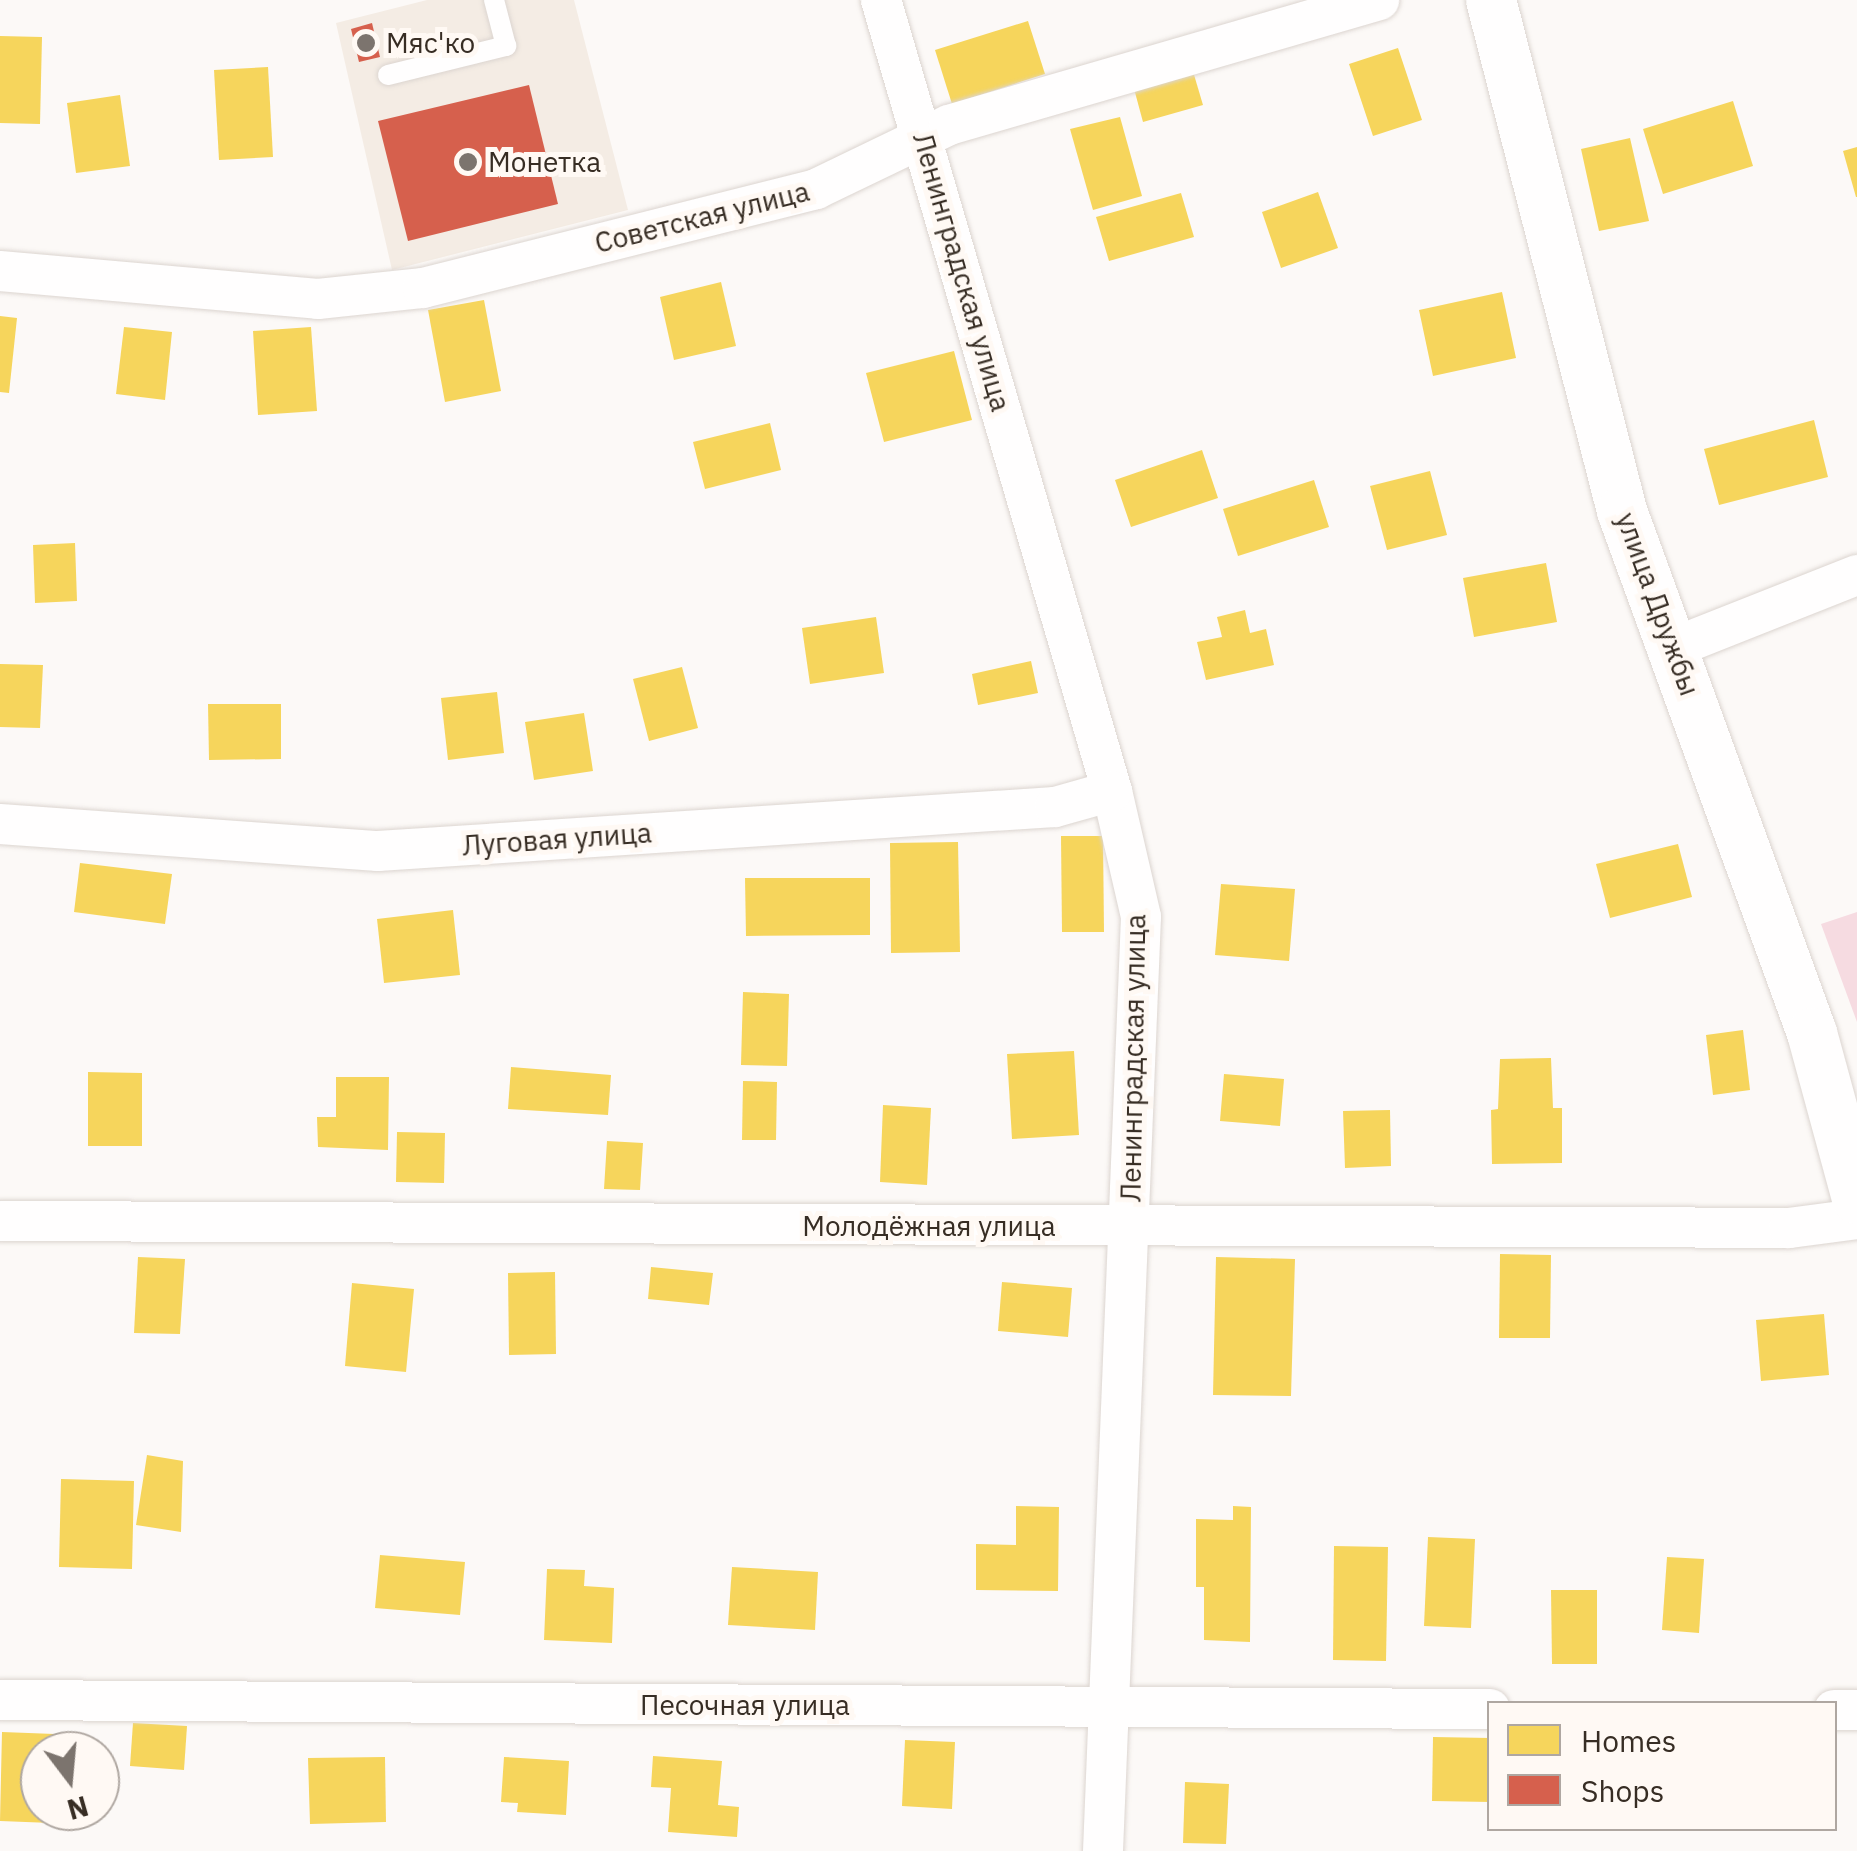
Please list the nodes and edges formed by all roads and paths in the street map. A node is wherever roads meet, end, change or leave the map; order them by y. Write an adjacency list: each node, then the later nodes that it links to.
1 (494, 0): 5 (lane)
2 (880, 0): 6 (street, Ленинградская улица)
3 (1379, 0): 6 (street, Советская улица)
4 (1491, 0): 9 (street, улица Дружбы)
5 (388, 75)
6 (923, 137): 7 (street, Советская улица); 10 (street, Ленинградская улица)
7 (0, 271)
8 (1857, 575): 9 (street)
9 (1674, 647): 12 (street, улица Дружбы)
10 (1112, 792): 11 (street, Луговая улица); 15 (street, Ленинградская улица)
11 (0, 824)
12 (1857, 1199)
13 (1857, 1219): 15 (street, Молодёжная улица)
14 (0, 1222): 15 (street, Молодёжная улица)
15 (1128, 1228): 17 (street, Ленинградская улица)
16 (0, 1700): 17 (street, Песочная улица)
17 (1109, 1707): 18 (street, Песочная улица); 19 (street, Ленинградская улица)
18 (1487, 1708)
19 (1104, 1851)

